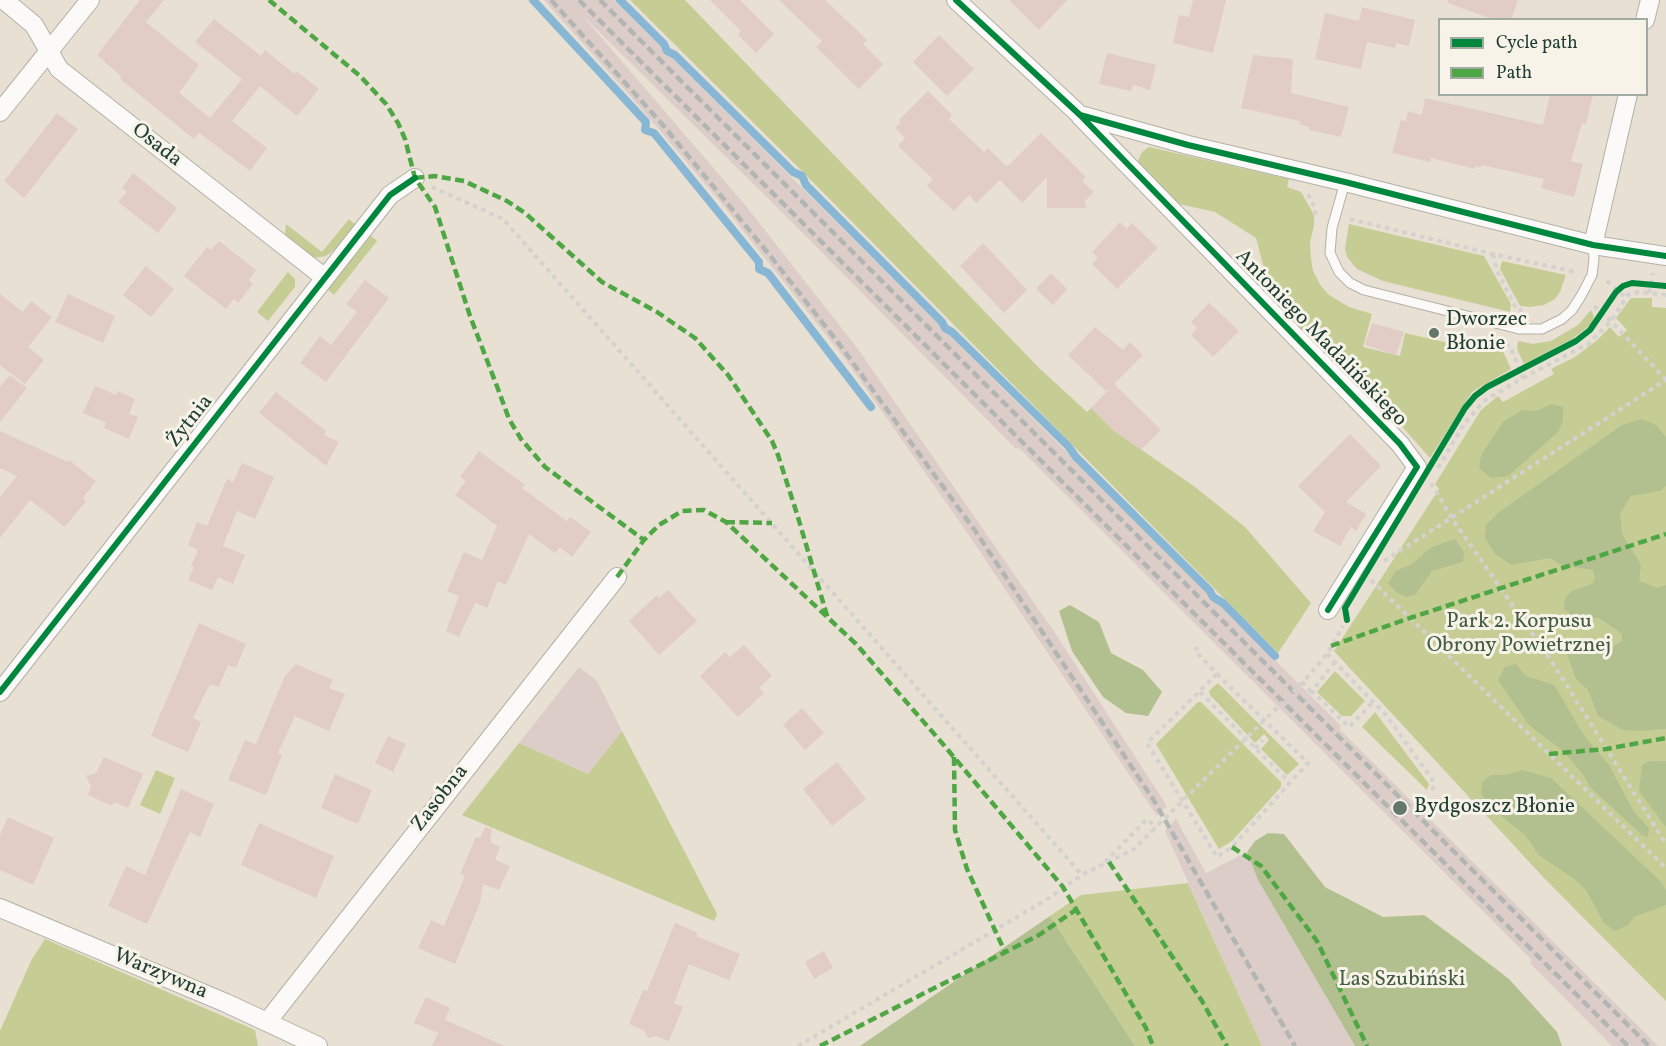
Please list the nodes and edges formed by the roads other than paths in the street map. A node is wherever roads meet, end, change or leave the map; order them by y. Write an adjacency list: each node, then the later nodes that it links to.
1 (4, 0): 6 (street, Osada)
2 (90, 0): 6 (street)
3 (956, 0): 9 (street, Antoniego Madalińskiego)
4 (1650, 0): 5 (street)
5 (1646, 18)
6 (48, 52): 8 (street); 14 (street, Osada)
7 (1628, 96): 12 (street)
8 (0, 112)
9 (1080, 115): 11 (street, Antoniego Madalińskiego); 16 (street, Antoniego Madalińskiego)
10 (415, 178): 14 (street, Żytnia)
11 (1345, 182): 12 (street, Antoniego Madalińskiego); 12 (lane)
12 (1593, 245): 13 (street, Antoniego Madalińskiego)
13 (1666, 256)
14 (325, 278): 17 (street, Żytnia)
15 (617, 577): 19 (street, Zasobna)
16 (1328, 610)
17 (0, 692)
18 (0, 908): 19 (street, Warzywna)
19 (267, 1022): 20 (street, Warzywna)
20 (318, 1046)

